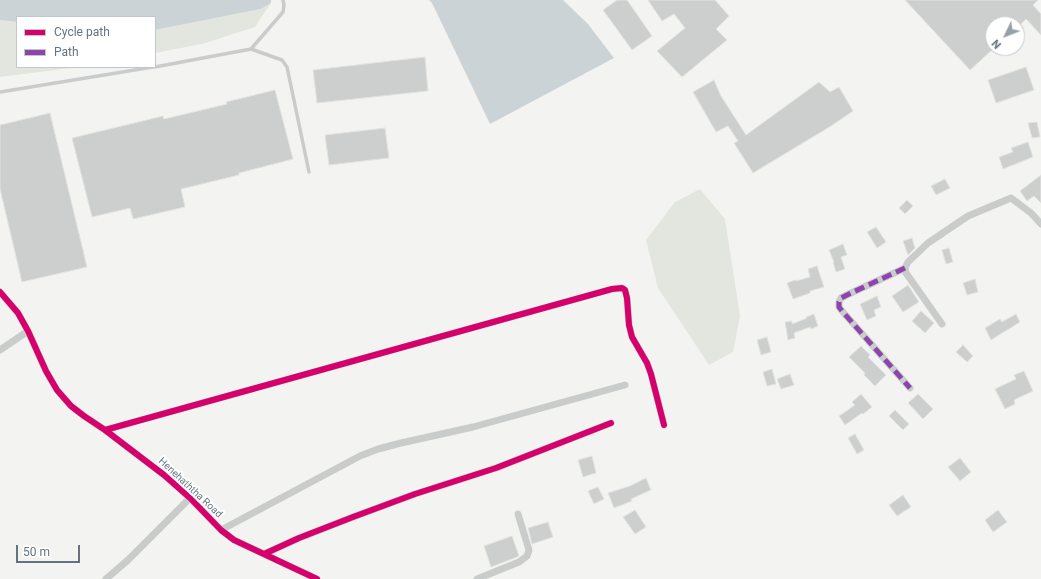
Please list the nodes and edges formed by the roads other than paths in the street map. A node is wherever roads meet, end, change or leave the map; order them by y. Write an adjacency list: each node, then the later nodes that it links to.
1 (283, 0): 2 (lane)
2 (251, 49): 3 (lane); 6 (lane)
3 (156, 67)
4 (148, 68): 5 (lane)
5 (0, 92)
6 (308, 172)
7 (1041, 224): 8 (street)
8 (905, 268): 10 (street); 14 (street)
9 (0, 292): 11 (street, Henehaththa Road)
10 (942, 324)
11 (28, 331): 12 (street); 17 (street, Henehaththa Road)
12 (0, 350)
13 (625, 385): 20 (street)
14 (910, 388)
15 (611, 423): 21 (street)
16 (664, 425): 17 (street)
17 (106, 430): 18 (street, Henehaththa Road)
18 (190, 498): 20 (street, Henehaththa Road); 22 (street)
19 (518, 514): 24 (street)
20 (221, 530): 21 (street, Henehaththa Road)
21 (264, 554): 23 (street, Henehaththa Road)
22 (106, 579)
23 (317, 579)
24 (477, 579)

